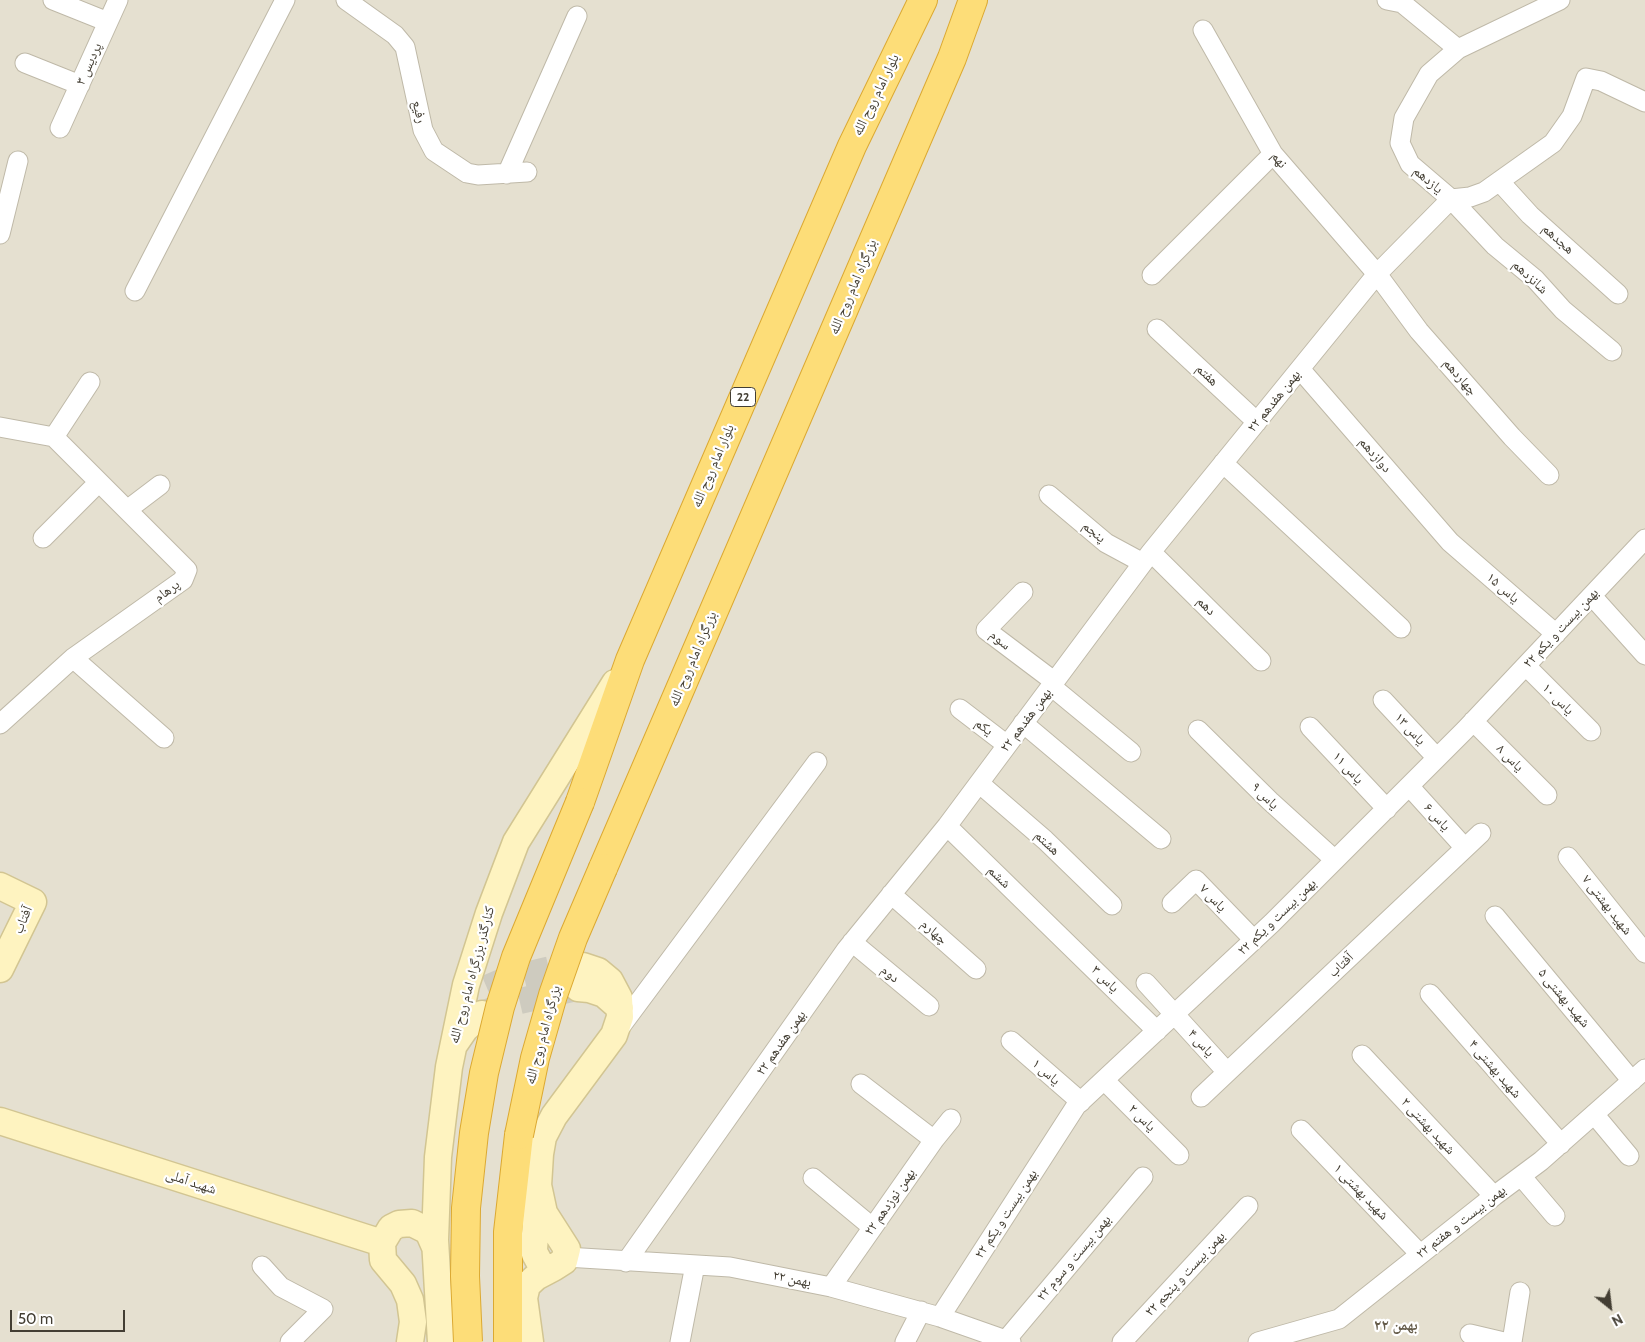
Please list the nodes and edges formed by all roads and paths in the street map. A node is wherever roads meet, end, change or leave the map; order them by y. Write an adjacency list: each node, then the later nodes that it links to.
1 (53, 0): 10 (street)
2 (118, 0): 10 (street, پردیس ۳)
3 (285, 0): 26 (street)
4 (346, 0): 20 (street, رفیع)
5 (923, 0): 51 (highway, بلوار امام روح الله / 22)
6 (973, 0): 136 (highway, بزرگراه امام روح الله, bridge)
7 (1387, 0): 12 (street)
8 (1560, 0): 12 (street, یازدهم)
9 (578, 16): 20 (street)
10 (108, 22): 14 (street, پردیس ۳)
11 (1202, 30): 17 (street, نهم)
12 (1458, 49): 22 (street, یازدهم)
13 (25, 63): 14 (street)
14 (80, 85): 16 (street, پردیس ۳)
15 (1645, 102): 21 (street, یازدهم)
16 (60, 128)
17 (1272, 154): 24 (street); 25 (street, نهم)
18 (18, 161): 23 (street)
19 (527, 172): 20 (street, رفیع)
20 (507, 174)
21 (1500, 182): 22 (street, یازدهم); 27 (street, هجدهم)
22 (1451, 199): 25 (street, ۲۲ بهمن هفدهم); 29 (street, شانزدهم)
23 (0, 234)
24 (1152, 274)
25 (1377, 274): 30 (street, ۲۲ بهمن هفدهم); 36 (street, چهاردهم)
26 (136, 291)
27 (1618, 294)
28 (1157, 329): 32 (street, هفتم)
29 (1612, 351)
30 (1300, 369): 32 (street, ۲۲ بهمن هفدهم); 43 (street, دوازدهم)
31 (90, 382): 34 (street)
32 (1257, 422): 35 (street, ۲۲ بهمن هفدهم)
33 (0, 427): 34 (street)
34 (54, 438): 37 (street, پرهام)
35 (1224, 463): 44 (street, ۲۲ بهمن هفدهم); 47 (street)
36 (1549, 474)
37 (99, 482): 40 (street, پرهام); 41 (street)
38 (160, 485): 40 (street)
39 (1049, 495): 44 (street, پنجم)
40 (127, 510): 50 (street, پرهام)
41 (43, 538)
42 (1645, 539): 46 (street, ۲۲ بهمن بیست و یکم)
43 (1450, 542): 48 (street, یاس ۱۵)
44 (1147, 558): 52 (street, دهم); 54 (street, ۲۲ بهمن هفدهم)
45 (1023, 592): 54 (street, سوم)
46 (1592, 596): 48 (street, ۲۲ بهمن بیست و یکم); 49 (street)
47 (1401, 628)
48 (1556, 634): 53 (street, ۲۲ بهمن بیست و یکم)
49 (1645, 655)
50 (73, 658): 58 (street, پرهام); 63 (street)
51 (630, 660): 96 (main road, کنارگذر بزرگراه امام روح الله); 141 (highway, بلوار امام روح الله / 22, bridge)
52 (1261, 661)
53 (1526, 666): 57 (street, ۲۲ بهمن بیست و یکم); 62 (street, یاس ۱۰)
54 (1053, 684): 59 (street, ۲۲ بهمن هفدهم); 65 (street)
55 (1383, 700): 66 (street, یاس ۱۳)
56 (960, 709): 64 (street, یکم)
57 (1473, 722): 66 (street, ۲۲ بهمن بیست و یکم); 70 (street, یاس ۸)
58 (0, 724)
59 (1023, 724): 64 (street, ۲۲ بهمن هفدهم); 74 (street)
60 (1310, 727): 71 (street, یاس ۱۱)
61 (1198, 730): 77 (street, یاس ۹)
62 (1591, 731)
63 (164, 738)
64 (1007, 745): 68 (street, ۲۲ بهمن هفدهم)
65 (1130, 752)
66 (1437, 758): 69 (street, ۲۲ بهمن بیست و یکم)
67 (817, 762): 98 (street)
68 (979, 783): 72 (street, ۲۲ بهمن هفدهم); 81 (street, هشتم)
69 (1409, 786): 71 (street, ۲۲ بهمن بیست و یکم); 75 (street, یاس ۶)
70 (1547, 795)
71 (1386, 809): 77 (street, ۲۲ بهمن بیست و یکم)
72 (947, 826): 79 (street, ۲۲ بهمن هفدهم); 83 (street, ششم)
73 (1481, 833): 75 (street, آفتاب)
74 (1162, 839)
75 (1465, 848): 102 (street, آفتاب)
76 (1568, 857): 86 (street, شهید بهشتی ۷)
77 (1335, 860): 84 (street, ۲۲ بهمن بیست و یکم)
78 (0, 886): 87 (main road, آفتاب)
79 (891, 894): 85 (street, ۲۲ بهمن هفدهم); 88 (street, چهارم)
80 (1172, 903): 84 (street, یاس ۷)
81 (1112, 905)
82 (1495, 916): 103 (street, شهید بهشتی ۵)
83 (1052, 928): 97 (street, یاس ۳)
84 (1254, 940): 95 (street, ۲۲ بهمن بیست و یکم)
85 (852, 942): 93 (street, دوم); 128 (street, ۲۲ بهمن هفدهم)
86 (1645, 953)
87 (0, 969)
88 (976, 969)
89 (581, 977): 98 (main road)
90 (1146, 983): 95 (street, یاس ۴)
91 (487, 988): 96 (main road)
92 (1430, 994): 113 (street, شهید بهشتی ۴)
93 (929, 1006)
94 (482, 1014): 100 (main road)
95 (1175, 1014): 97 (street, ۲۲ بهمن بیست و یکم); 102 (street, یاس ۴)
96 (457, 1024): 100 (main road, کنارگذر بزرگراه امام روح الله)
97 (1157, 1030): 104 (street, ۲۲ بهمن بیست و یکم)
98 (612, 1037): 127 (main road)
99 (1011, 1041): 107 (street, یاس ۱)
100 (451, 1052): 116 (main road, کنارگذر بزرگراه امام روح الله)
101 (1362, 1055): 120 (street, شهید بهشتی ۲)
102 (1227, 1072): 106 (street, آفتاب)
103 (1639, 1075): 108 (street, ۲۲ بهمن بیست و هفتم)
104 (1104, 1080): 107 (street, ۲۲ بهمن بیست و یکم); 114 (street, یاس ۲)
105 (861, 1084): 112 (street)
106 (1201, 1097)
107 (1080, 1102): 134 (street, ۲۲ بهمن بیست و یکم)
108 (1594, 1114): 113 (street, ۲۲ بهمن بیست و هفتم); 115 (street)
109 (952, 1119): 112 (street, ۲۲ بهمن نوزدهم)
110 (0, 1122): 124 (main road, شهید آملی)
111 (1301, 1130): 126 (street, شهید بهشتی ۱)
112 (934, 1140): 123 (street, ۲۲ بهمن نوزدهم)
113 (1561, 1144): 117 (street, ۲۲ بهمن بیست و هفتم)
114 (1179, 1155)
115 (1629, 1156)
116 (437, 1171): 124 (main road); 125 (main road)
117 (1520, 1176): 120 (street, ۲۲ بهمن بیست و هفتم); 122 (street)
118 (1143, 1177): 137 (street, ۲۲ بهمن بیست و سوم)
119 (812, 1178): 123 (street)
120 (1494, 1196): 126 (street, ۲۲ بهمن بیست و هفتم)
121 (1248, 1206): 144 (street, ۲۲ بهمن بیست و پنجم)
122 (1555, 1216)
123 (872, 1227): 131 (street, ۲۲ بهمن نوزدهم)
124 (389, 1234): 125 (main road, شهید آملی); 139 (main road)
125 (435, 1247): 140 (main road)
126 (1420, 1254): 145 (street, ۲۲ بهمن بیست و هفتم)
127 (560, 1262): 128 (street, ۲۲ بهمن); 136 (main road)
128 (626, 1262): 129 (street, ۲۲ بهمن)
129 (695, 1265): 131 (street, ۲۲ بهمن); 142 (street)
130 (262, 1266): 138 (street)
131 (831, 1287): 133 (street, ۲۲ بهمن)
132 (1520, 1292): 147 (street)
133 (921, 1311): 134 (street, ۲۲ بهمن); 143 (street)
134 (940, 1316): 137 (street, ۲۲ بهمن)
135 (1470, 1334): 146 (street)
136 (515, 1338)
137 (999, 1339)
138 (290, 1342)
139 (410, 1342)
140 (441, 1342)
141 (468, 1342)
142 (680, 1342)
143 (905, 1342)
144 (1122, 1342)
145 (1258, 1342)
146 (1504, 1342)
147 (1512, 1342)

